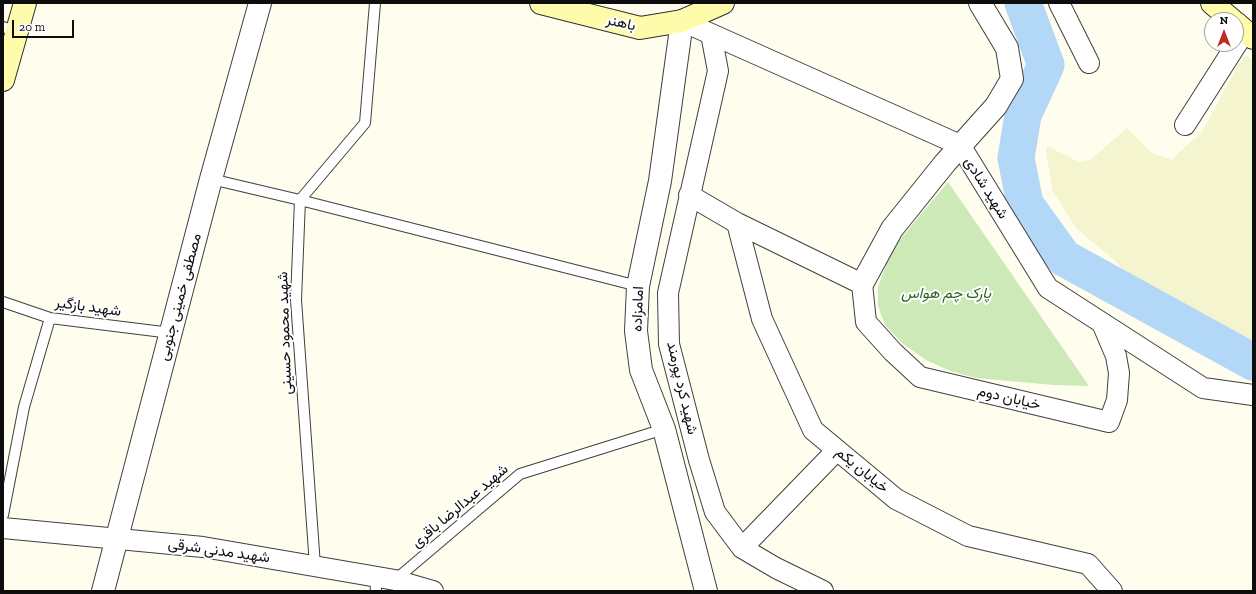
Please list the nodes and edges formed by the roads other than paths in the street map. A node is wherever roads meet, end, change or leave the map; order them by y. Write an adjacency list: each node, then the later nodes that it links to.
1 (25, 3): 11 (main road)
2 (260, 3): 18 (street, مصطفی خمینی جنوبی)
3 (376, 3): 20 (lane)
4 (541, 3): 10 (main road, باهنر)
5 (723, 3): 10 (main road, باهنر)
6 (980, 3): 17 (street)
7 (1059, 3): 14 (street)
8 (1212, 3): 9 (main road)
9 (1223, 12)
10 (682, 21): 12 (street, شهید شادی); 23 (street, امامزاده)
11 (10, 30): 15 (main road)
12 (711, 34): 17 (street, شهید شادی); 19 (street, شهید کرد پورمند)
13 (1228, 52): 16 (street)
14 (1089, 63)
15 (3, 80)
16 (1185, 126)
17 (960, 146): 22 (street); 26 (street, شهید شادی)
18 (211, 179): 20 (lane); 27 (street, مصطفی خمینی جنوبی)
19 (689, 195): 21 (street); 34 (street, شهید کرد پورمند)
20 (300, 200): 23 (lane); 35 (lane, شهید محمود حسینی)
21 (737, 223): 22 (street); 30 (street, خیابان یکم)
22 (862, 284): 26 (street, خیابان دوم)
23 (638, 286): 29 (street, امامزاده)
24 (3, 302): 25 (lane, شهید بازگیر)
25 (50, 318): 27 (lane, شهید بازگیر); 31 (lane)
26 (1102, 323): 28 (street, شهید شادی)
27 (171, 333): 33 (street, مصطفی خمینی جنوبی)
28 (1253, 395)
29 (664, 429): 36 (lane, شهید عبدالرضا باقری); 40 (street, امامزاده)
30 (837, 450): 34 (street); 42 (street, خیابان یکم)
31 (3, 515)
32 (3, 528): 33 (street, شهید مدنی شرقی)
33 (116, 537): 35 (street, شهید مدنی شرقی); 38 (street, مصطفی خمینی جنوبی)
34 (742, 548): 41 (street, شهید کرد پورمند)
35 (315, 566): 37 (street, شهید مدنی شرقی)
36 (395, 580): 37 (street, شهید مدنی شرقی); 39 (street, شهید مدنی شرقی)
37 (375, 584)
38 (103, 591)
39 (433, 591)
40 (706, 591)
41 (823, 591)
42 (1112, 591)

